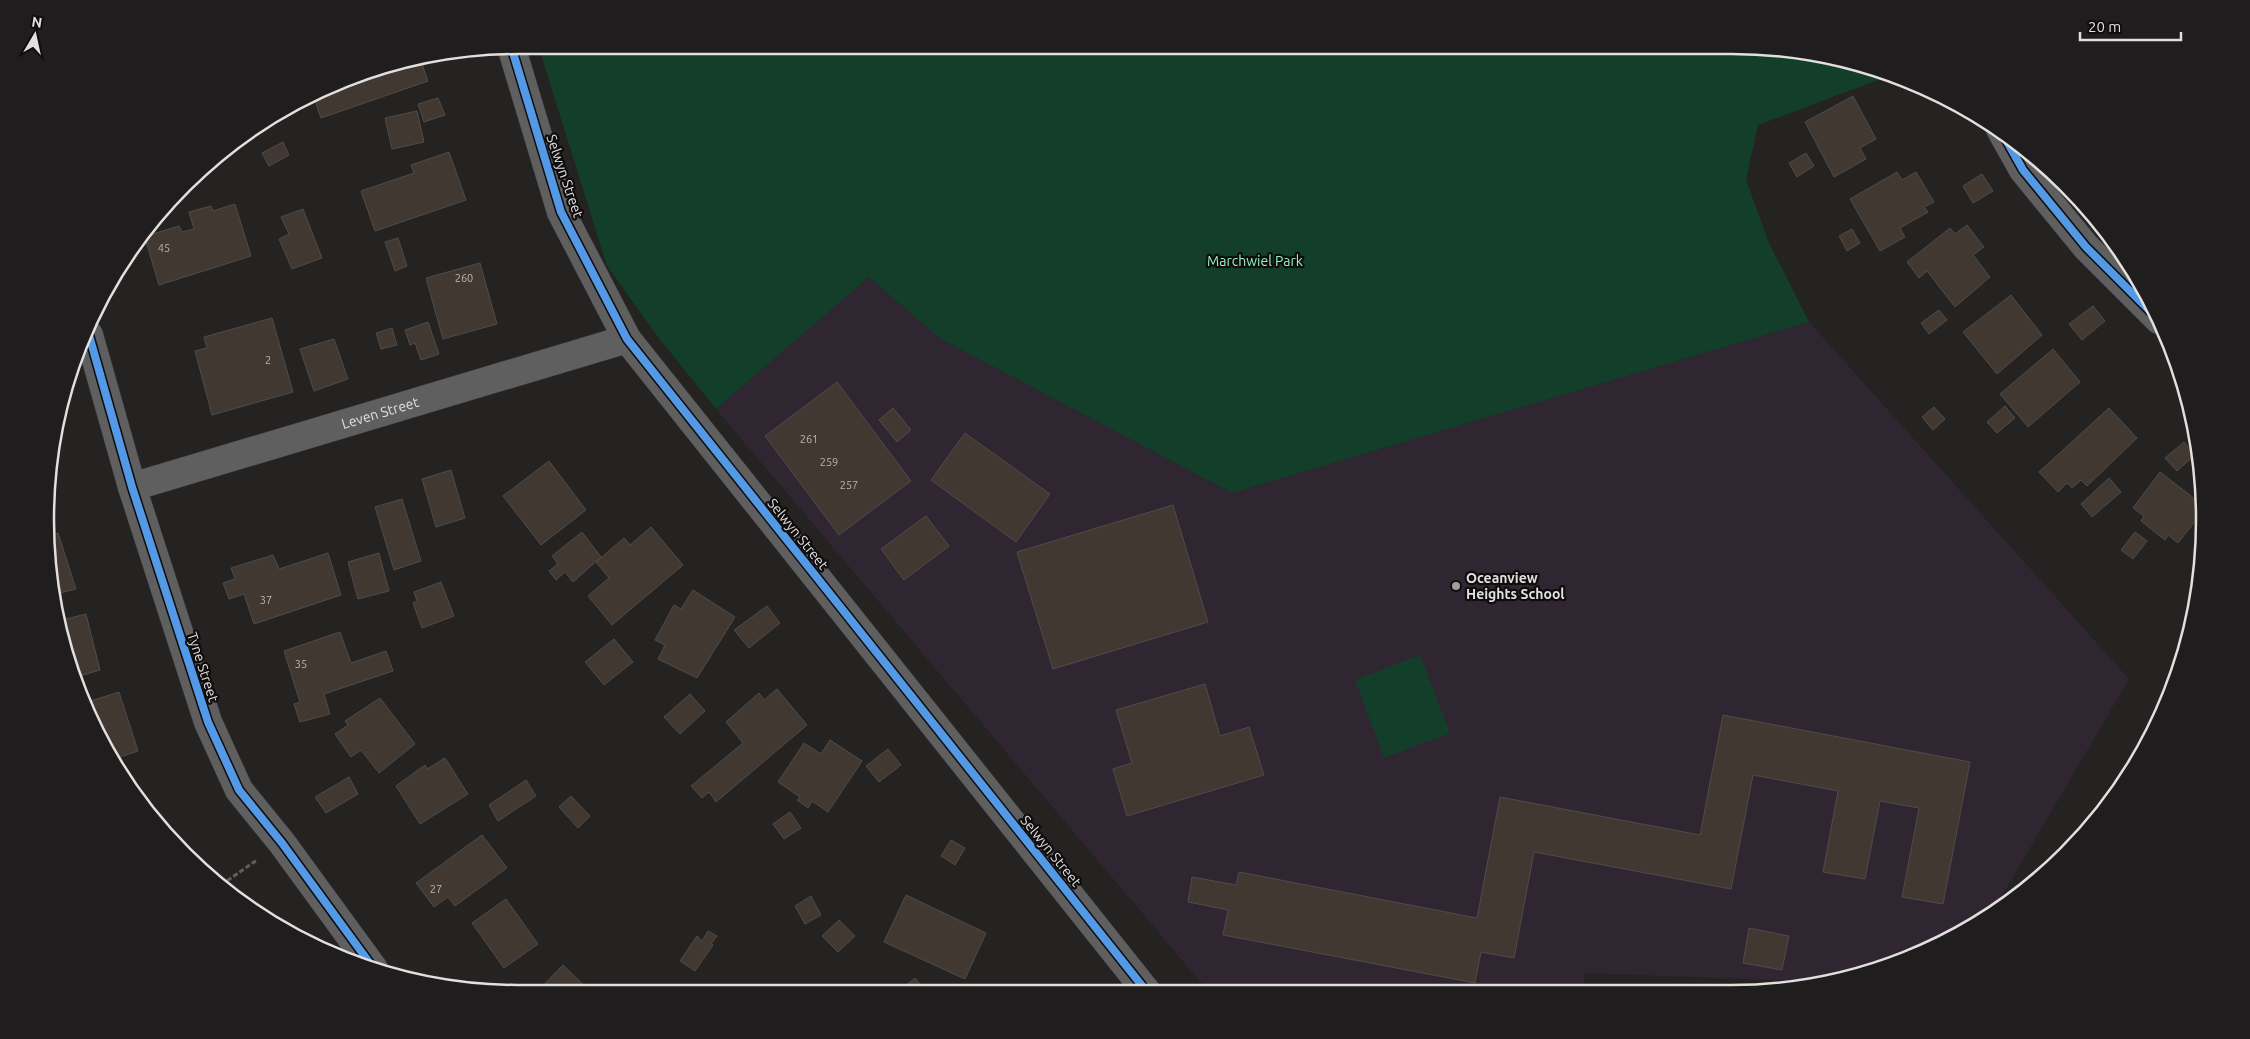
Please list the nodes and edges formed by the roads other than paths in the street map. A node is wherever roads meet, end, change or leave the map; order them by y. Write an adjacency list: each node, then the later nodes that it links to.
1 (513, 54): 5 (street, Selwyn Street)
2 (2010, 147): 3 (street)
3 (2143, 304)
4 (90, 339): 6 (street, Tyne Street)
5 (627, 339): 6 (street, Leven Street); 8 (street, Selwyn Street)
6 (132, 487): 7 (street, Tyne Street)
7 (367, 960)
8 (1141, 985)

